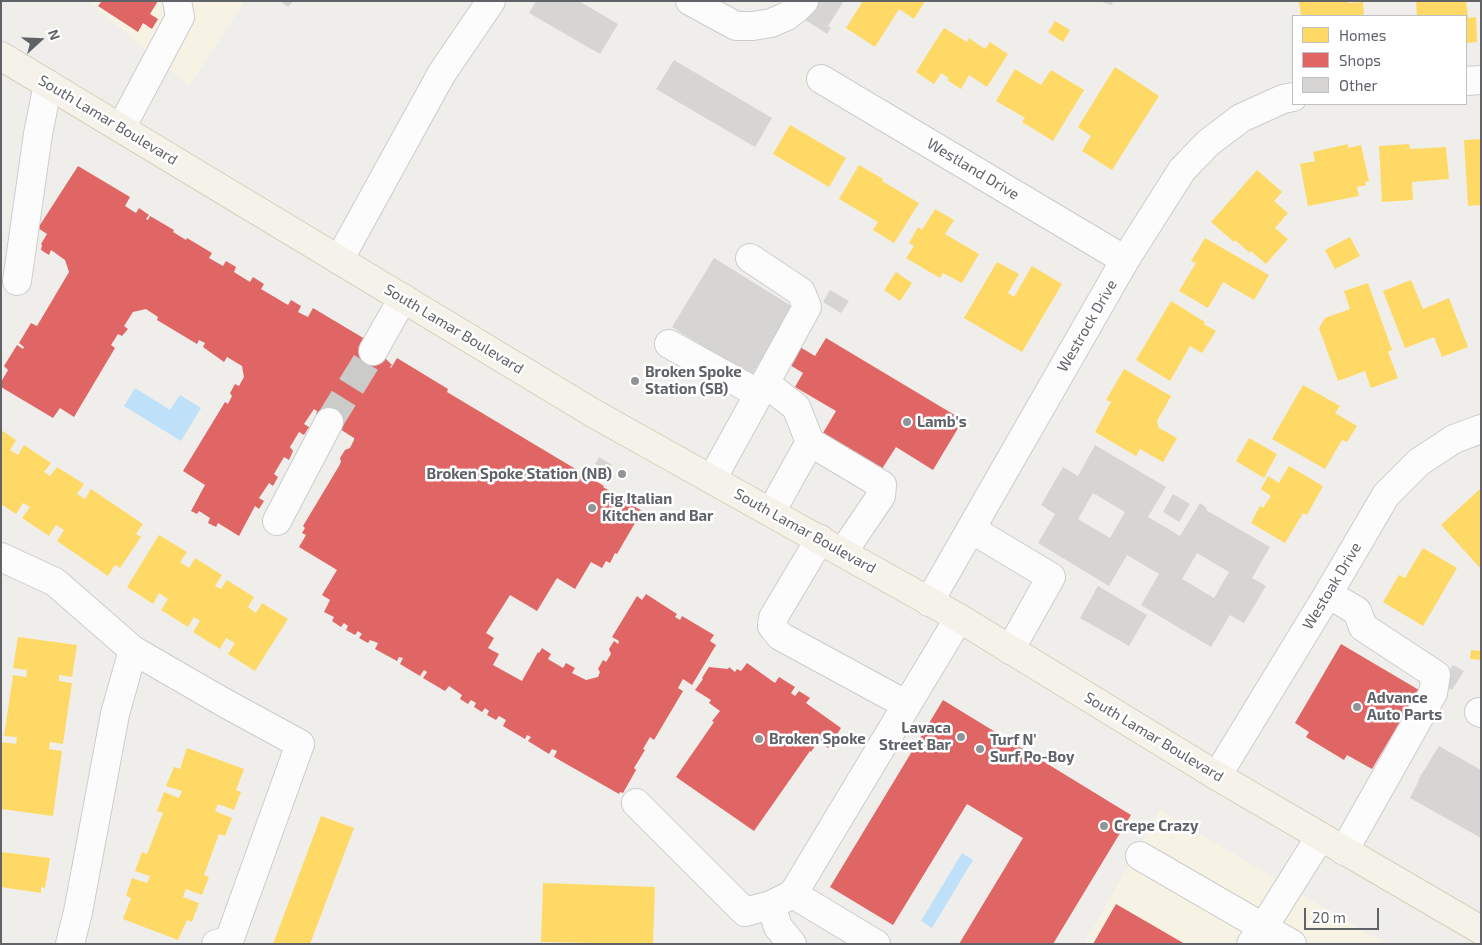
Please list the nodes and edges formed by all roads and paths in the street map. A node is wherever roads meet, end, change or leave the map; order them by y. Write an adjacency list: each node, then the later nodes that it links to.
1 (177, 1): 11 (street)
2 (491, 1): 13 (street)
3 (690, 1): 4 (street)
4 (804, 1)
5 (1, 56): 9 (main road, South Lamar Boulevard)
6 (821, 79): 14 (street, Westland Drive)
7 (1481, 80): 8 (street)
8 (1467, 81)
9 (48, 84): 11 (main road, South Lamar Boulevard); 15 (street)
10 (1292, 97): 14 (street, Westrock Drive)
11 (121, 128): 13 (main road, South Lamar Boulevard)
12 (750, 258): 19 (street)
13 (339, 260): 16 (main road, South Lamar Boulevard)
14 (1125, 260): 26 (street, Westrock Drive)
15 (17, 281)
16 (403, 298): 18 (street); 23 (main road, South Lamar Boulevard)
17 (669, 344): 19 (street)
18 (373, 351)
19 (762, 389): 22 (street); 23 (street)
20 (330, 422): 25 (street)
21 (1481, 429): 30 (street, Westoak Drive)
22 (810, 442): 24 (street); 28 (street)
23 (712, 479): 24 (main road, South Lamar Boulevard)
24 (771, 512): 27 (main road, South Lamar Boulevard)
25 (276, 520)
26 (971, 529): 31 (street, Westrock Drive); 34 (street)
27 (820, 539): 28 (main road, South Lamar Boulevard); 35 (street)
28 (843, 552): 31 (main road, South Lamar Boulevard)
29 (1, 557): 33 (street)
30 (1328, 594): 36 (street, Westoak Drive); 39 (street)
31 (929, 602): 32 (main road, South Lamar Boulevard)
32 (959, 618): 34 (main road, South Lamar Boulevard); 35 (street)
33 (133, 650): 44 (street); 45 (street)
34 (1010, 650): 36 (main road, South Lamar Boulevard)
35 (907, 705): 41 (street)
36 (1217, 776): 38 (main road, South Lamar Boulevard)
37 (636, 803): 41 (street)
38 (1320, 837): 39 (main road, South Lamar Boulevard); 43 (street)
39 (1344, 851): 42 (main road, South Lamar Boulevard)
40 (1140, 856): 43 (street)
41 (782, 899): 46 (street); 47 (street)
42 (1481, 930)
43 (1257, 936): 48 (street)
44 (70, 944)
45 (216, 944)
46 (792, 944)
47 (876, 944)
48 (1292, 944)

